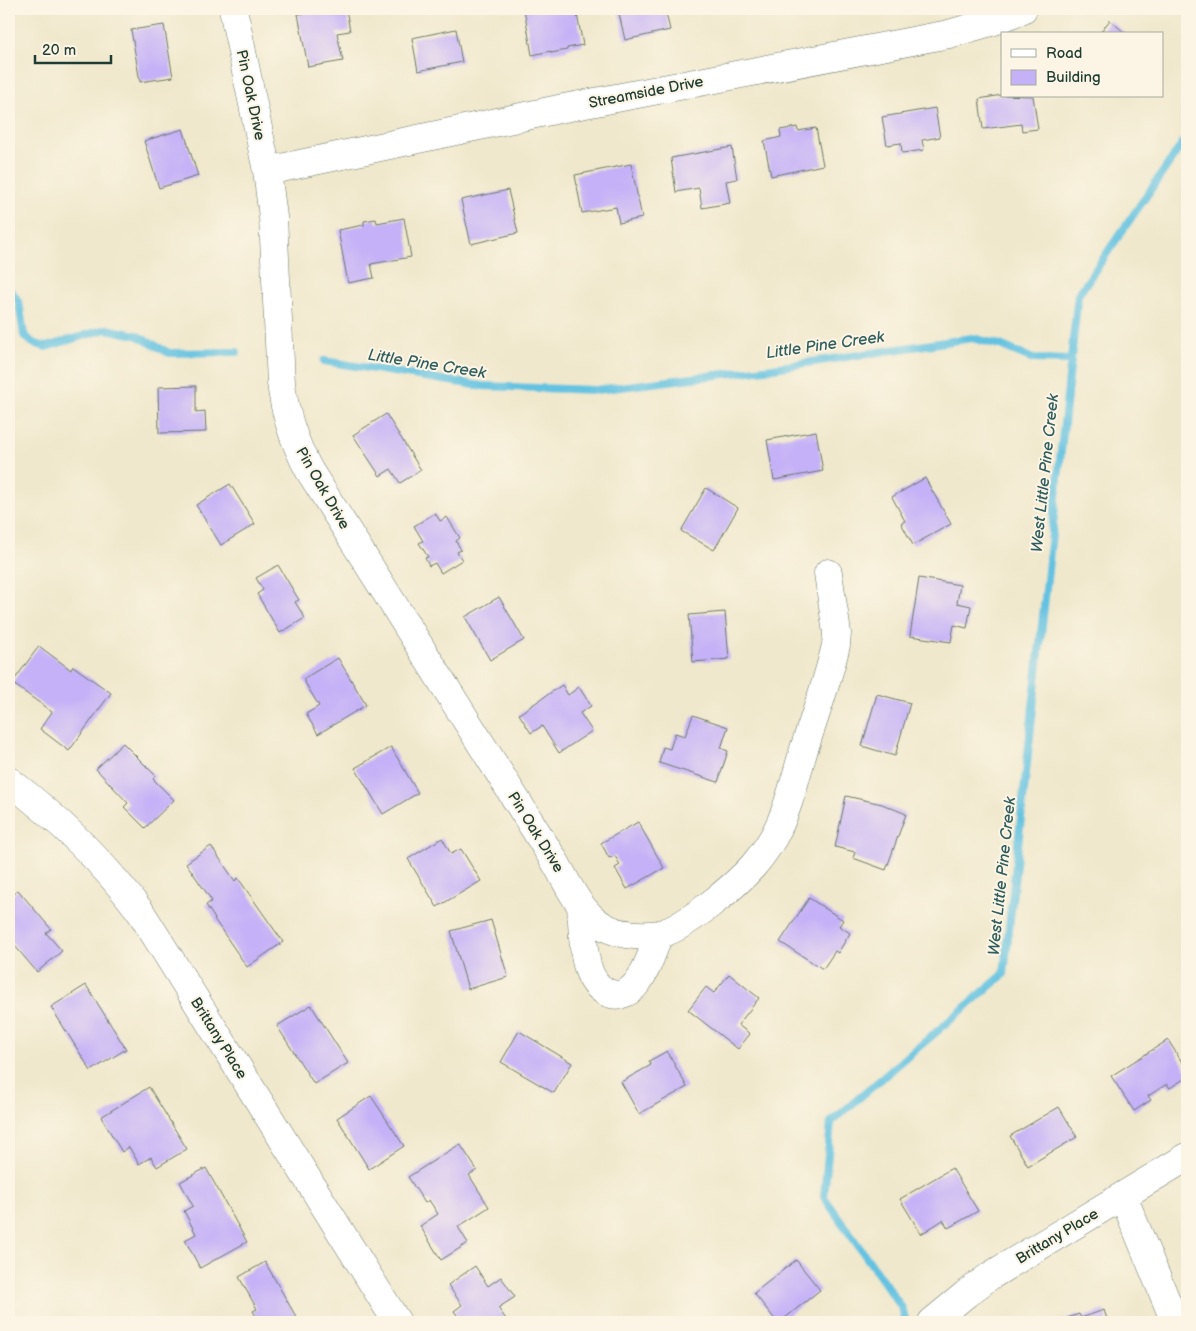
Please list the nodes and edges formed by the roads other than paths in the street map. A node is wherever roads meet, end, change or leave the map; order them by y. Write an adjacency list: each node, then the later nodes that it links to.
1 (234, 9): 3 (street, Pin Oak Drive)
2 (1023, 9): 3 (street, Streamside Drive)
3 (267, 171): 6 (street, Pin Oak Drive)
4 (828, 573): 7 (street, Pin Oak Drive)
5 (9, 781): 10 (street, Brittany Place)
6 (582, 907): 7 (street, Pin Oak Drive); 7 (street, Pin Oak Drive)
7 (659, 934)
8 (1187, 1157): 9 (street, Brittany Place)
9 (1123, 1196): 11 (street, Brittany Place); 12 (street)
10 (397, 1322)
11 (932, 1322)
12 (1175, 1322)

